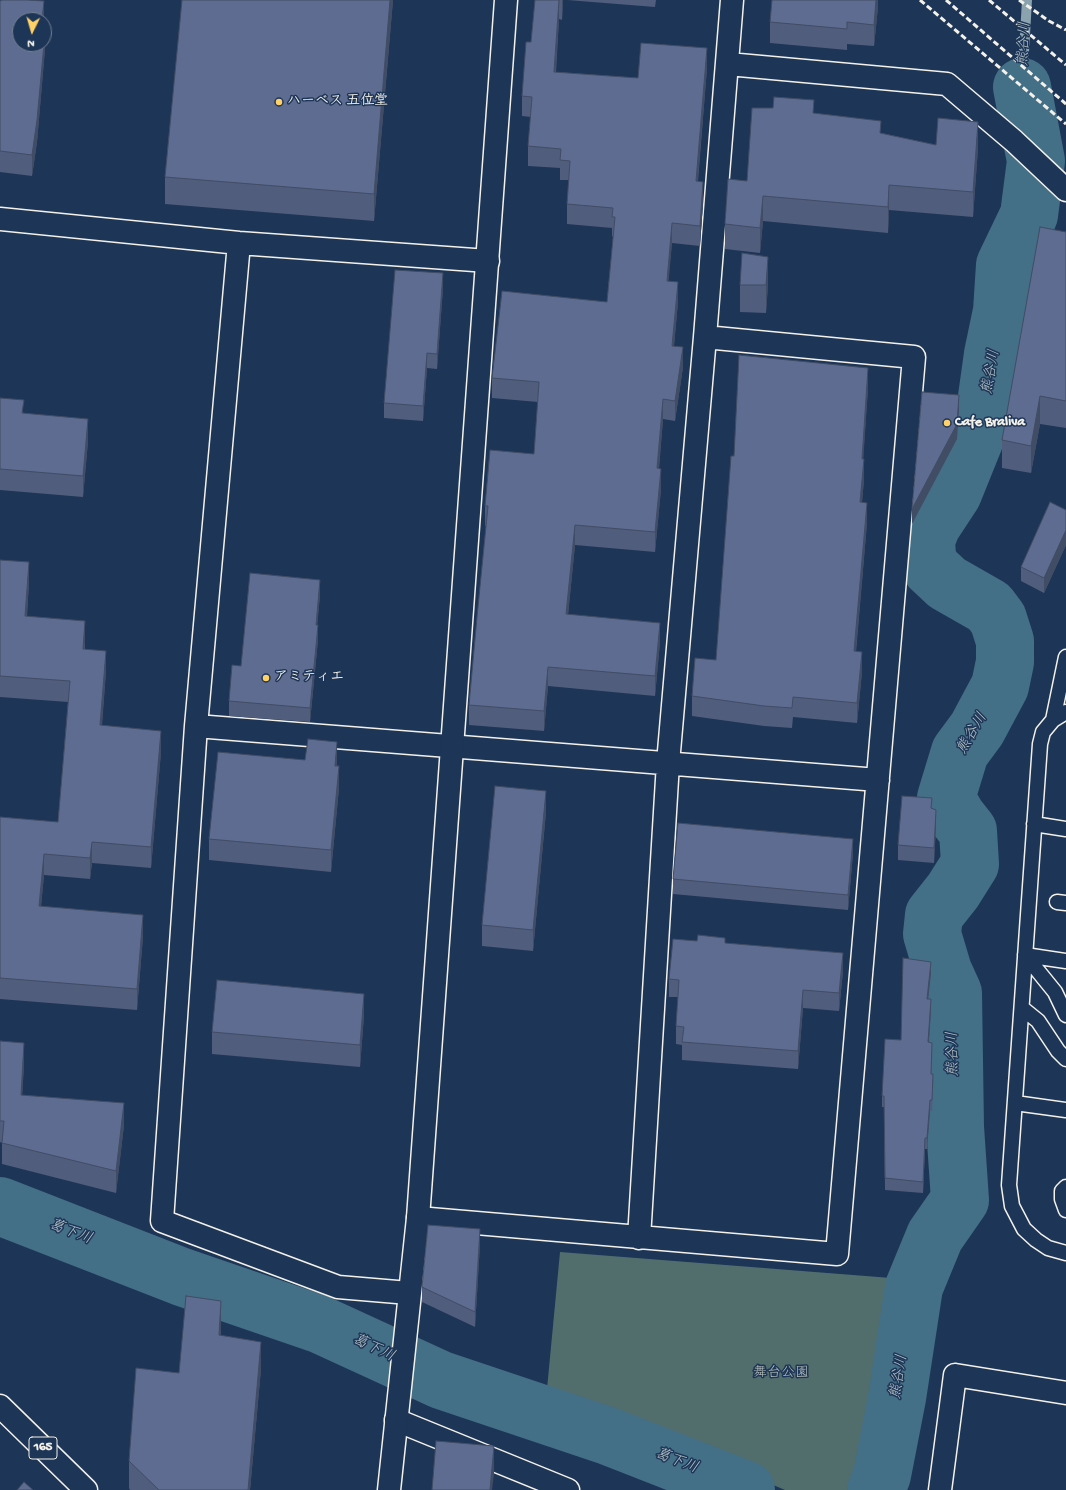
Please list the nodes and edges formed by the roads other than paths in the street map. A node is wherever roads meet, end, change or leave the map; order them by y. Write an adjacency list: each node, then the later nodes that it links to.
1 (506, 0): 7 (main road)
2 (732, 0): 3 (main road)
3 (728, 64): 4 (main road); 8 (main road)
4 (1066, 190)
5 (0, 220): 6 (main road)
6 (239, 243): 7 (main road); 12 (main road)
7 (488, 261): 13 (main road)
8 (705, 337): 14 (main road); 15 (main road)
9 (1066, 657): 11 (lane)
10 (1066, 712): 11 (lane)
11 (1053, 720): 16 (lane)
12 (196, 726): 13 (main road); 30 (main road)
13 (452, 746): 14 (main road); 27 (main road)
14 (668, 763): 15 (main road); 28 (main road)
15 (878, 780): 28 (main road)
16 (1034, 824): 17 (lane); 18 (lane)
17 (1066, 829)
18 (1025, 955): 19 (lane); 20 (lane); 21 (lane)
19 (1066, 961)
20 (1022, 1008): 22 (lane); 23 (lane)
21 (1066, 1015)
22 (1066, 1060)
23 (1015, 1103): 24 (lane); 29 (lane)
24 (1066, 1110)
25 (1066, 1187): 26 (lane)
26 (1066, 1210)
27 (418, 1218): 28 (main road); 30 (main road)
28 (640, 1238)
29 (1066, 1253)
30 (409, 1293): 33 (main road)
31 (1066, 1393): 37 (main road)
32 (0, 1406): 34 (main road, 165)
33 (396, 1420): 35 (main road); 36 (main road)
34 (86, 1490)
35 (389, 1490)
36 (568, 1490)
37 (940, 1490)

